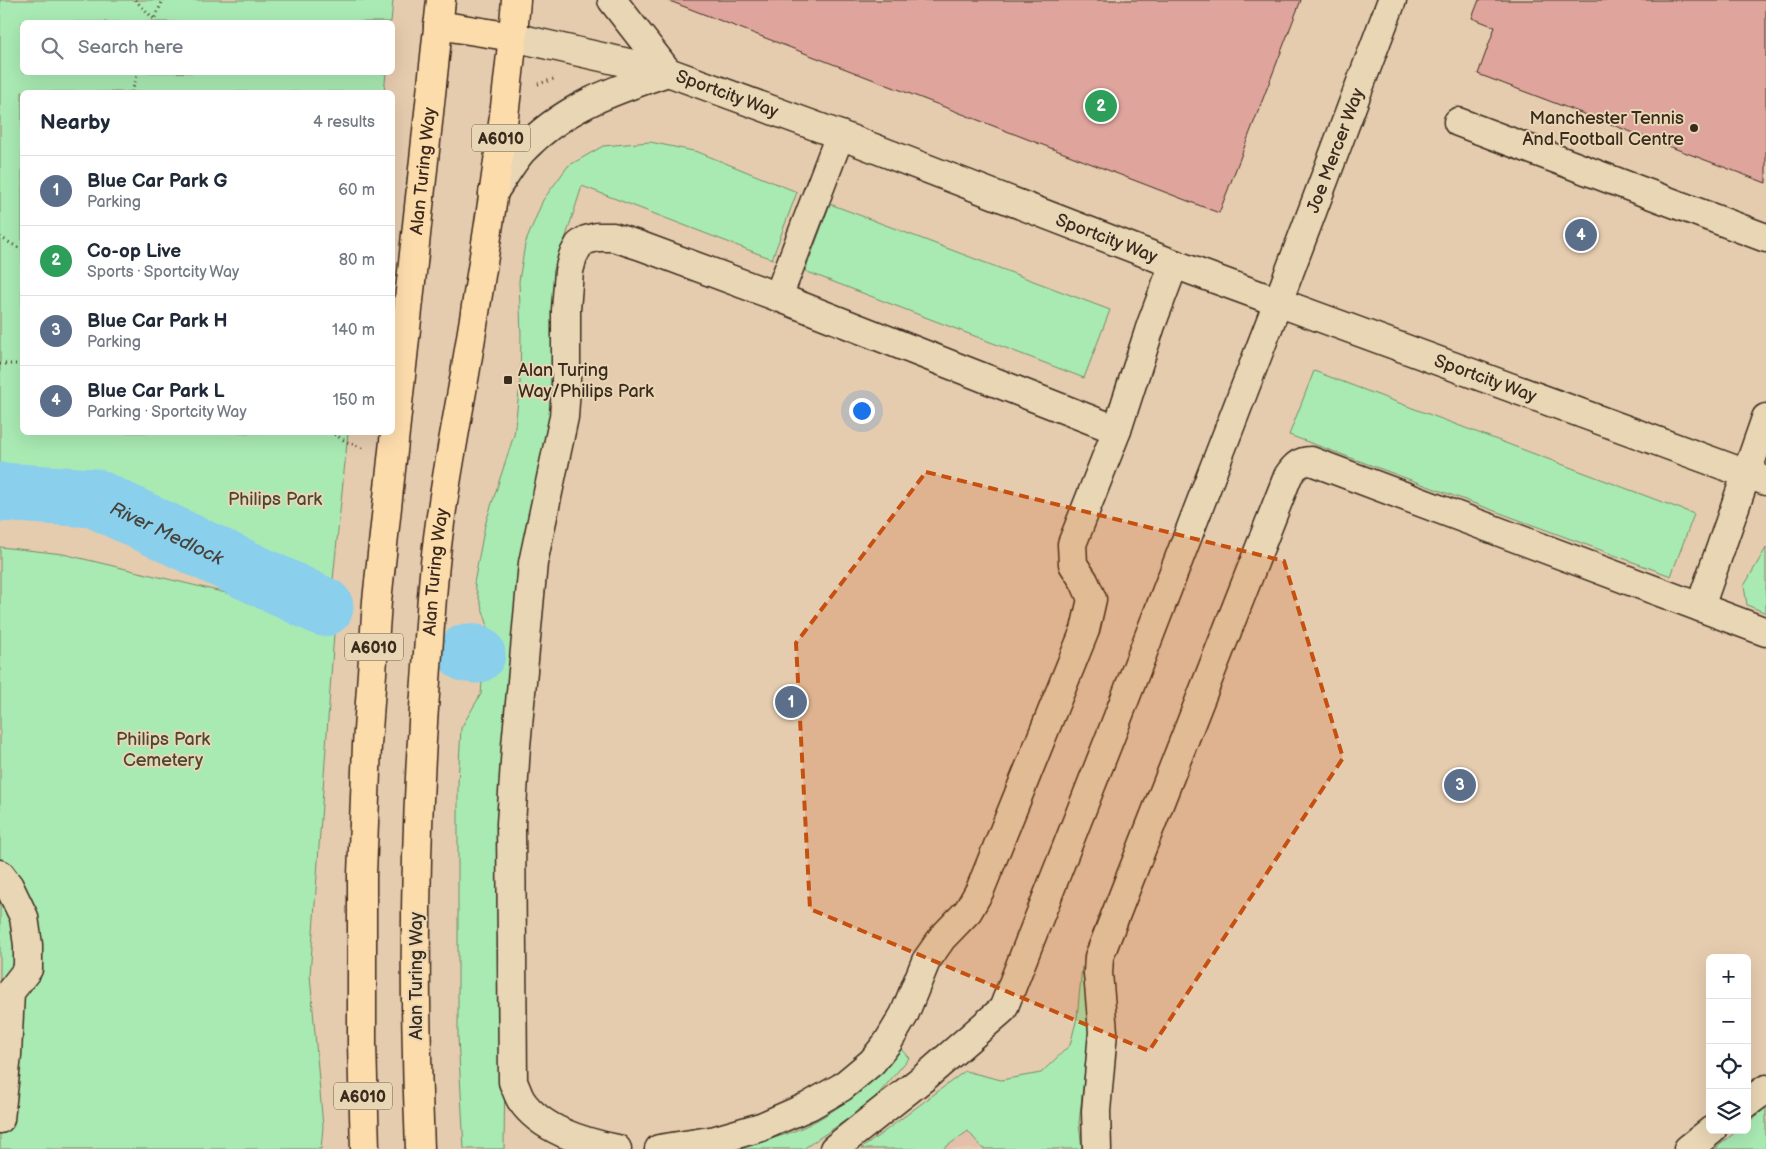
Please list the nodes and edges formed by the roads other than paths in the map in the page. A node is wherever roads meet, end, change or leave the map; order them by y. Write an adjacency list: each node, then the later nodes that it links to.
1 (516, 0): 5 (highway, Alan Turing Way / A6010)
2 (612, 0): 6 (street)
3 (1392, 0): 13 (street, Joe Mercer Way)
4 (439, 12): 5 (highway, Sportcity Way); 25 (highway, Alan Turing Way / A6010)
5 (514, 37): 6 (street, Sportcity Way); 9 (highway, Alan Turing Way / A6010)
6 (668, 72): 8 (street, Sportcity Way); 9 (street)
7 (1458, 122): 10 (street)
8 (840, 135): 11 (street, Sportcity Way); 12 (street)
9 (493, 193): 26 (highway, Alan Turing Way / A6010)
10 (1766, 238)
11 (1174, 264): 13 (street, Sportcity Way); 15 (street)
12 (778, 297): 15 (street); 27 (street)
13 (1278, 302): 16 (street, Sportcity Way); 29 (street, Joe Mercer Way)
14 (1766, 418): 16 (street)
15 (1117, 430): 28 (street)
16 (1756, 477): 17 (street)
17 (1700, 607): 18 (street); 30 (street)
18 (1766, 632)
19 (0, 874): 20 (street)
20 (5, 991): 23 (street)
21 (1766, 1089): 22 (street)
22 (1751, 1101)
23 (0, 1119)
24 (1707, 1134): 31 (street)
25 (365, 1149)
26 (420, 1149)
27 (617, 1149)
28 (659, 1149)
29 (834, 1149)
30 (1097, 1149)
31 (1688, 1149)

